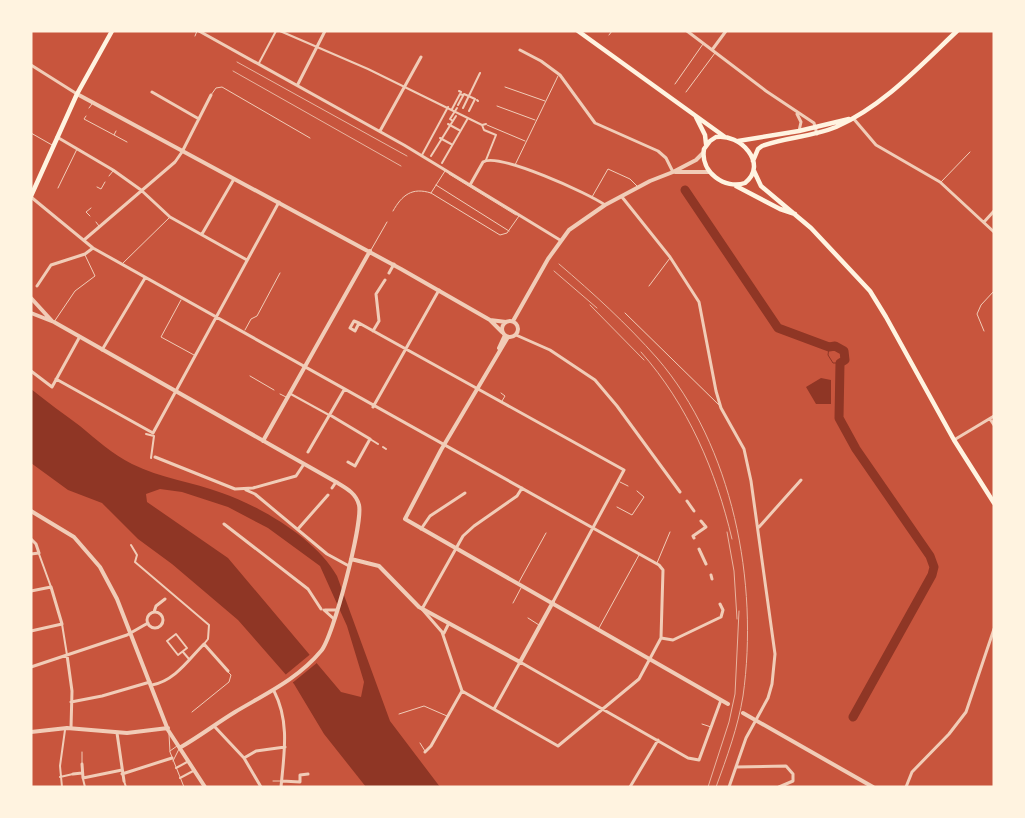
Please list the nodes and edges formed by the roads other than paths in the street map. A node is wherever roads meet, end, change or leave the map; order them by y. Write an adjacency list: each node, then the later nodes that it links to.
1 (112, 31): 29 (main road)
2 (198, 31): 12 (lane); 19 (street)
3 (280, 31): 14 (street)
4 (325, 31): 14 (street)
5 (578, 31): 41 (main road)
6 (612, 31): 11 (lane)
7 (687, 31): 13 (street)
8 (726, 31): 16 (street)
9 (957, 31): 44 (main road)
10 (275, 32): 19 (street)
11 (609, 35)
12 (195, 36)
13 (703, 43): 16 (street); 24 (lane)
14 (317, 47): 23 (street); 25 (street)
15 (520, 50): 22 (street)
16 (712, 50): 17 (street)
17 (715, 52): 28 (lane); 39 (street)
18 (421, 57): 25 (street)
19 (259, 63): 23 (street)
20 (32, 67): 29 (street)
21 (480, 73): 32 (street)
22 (558, 74): 33 (lane); 83 (street)
23 (298, 84): 55 (street)
24 (675, 84)
25 (405, 87): 36 (street); 55 (street)
26 (505, 87): 33 (lane)
27 (152, 92): 45 (street)
28 (686, 92)
29 (76, 94): 34 (street); 62 (main road)
30 (211, 95): 45 (street); 63 (lane)
31 (463, 96): 32 (street); 38 (street); 38 (street)
32 (469, 96): 40 (street); 43 (street)
33 (545, 102): 47 (lane)
34 (92, 103): 37 (lane); 72 (street)
35 (497, 106): 47 (lane)
36 (448, 107): 38 (street); 46 (street)
37 (89, 108)
38 (453, 110): 40 (street); 48 (street)
39 (796, 111): 52 (street); 56 (street)
40 (458, 114): 43 (street); 48 (street)
41 (694, 114): 61 (main road); 70 (main road)
42 (86, 116): 60 (lane)
43 (467, 117): 51 (street); 79 (street)
44 (853, 118): 52 (main road); 59 (main road); 89 (street)
45 (199, 119): 72 (street)
46 (441, 120): 49 (street); 58 (street)
47 (536, 120): 65 (lane)
48 (453, 121): 49 (street)
49 (448, 124): 53 (street); 64 (street)
50 (486, 124): 51 (street); 65 (lane)
51 (482, 125): 77 (street)
52 (815, 127): 56 (main road); 59 (street)
53 (458, 130)
54 (116, 131): 60 (lane)
55 (380, 131): 75 (street)
56 (799, 131): 66 (main road)
57 (31, 133): 69 (lane)
58 (433, 134): 64 (street); 75 (street)
59 (817, 134): 78 (main road)
60 (114, 135): 67 (lane)
61 (725, 136): 66 (main road); 70 (main road)
62 (56, 137): 69 (main road); 71 (street)
63 (310, 138)
64 (440, 138): 68 (street); 76 (street)
65 (526, 141): 80 (lane)
66 (738, 141): 78 (main road)
67 (128, 142)
68 (451, 144)
69 (52, 145): 98 (main road)
70 (706, 145): 74 (main road)
71 (77, 149): 81 (street); 94 (lane)
72 (183, 151): 87 (street); 96 (street)
73 (970, 152): 89 (lane)
74 (703, 153): 83 (street); 84 (main road)
75 (422, 155): 82 (street)
76 (431, 156)
77 (486, 160): 80 (street); 91 (street)
78 (753, 161): 85 (main road)
79 (442, 162)
80 (514, 166): 100 (street)
81 (113, 170): 86 (lane); 96 (street)
82 (445, 170): 90 (lane); 91 (street); 106 (lane)
83 (673, 172): 84 (street); 95 (street)
84 (710, 172): 92 (main road)
85 (754, 172): 92 (main road); 109 (main road)
86 (109, 176)
87 (235, 178): 101 (street); 116 (street)
88 (105, 182): 93 (lane)
89 (940, 182): 112 (street)
90 (436, 185): 97 (lane); 114 (lane)
91 (470, 185): 106 (street)
92 (734, 186): 109 (main road)
93 (97, 187)
94 (58, 188)
95 (638, 188): 99 (street); 100 (lane)
96 (141, 190): 108 (street); 113 (street)
97 (430, 193): 104 (lane); 114 (lane)
98 (31, 196): 117 (street)
99 (622, 197): 102 (street); 122 (street)
100 (592, 198): 102 (street)
101 (279, 202): 120 (street); 123 (street)
102 (605, 205): 118 (street)
103 (91, 208): 107 (lane)
104 (393, 211)
105 (994, 211): 112 (street)
106 (519, 215): 114 (lane); 118 (street)
107 (90, 216)
108 (170, 216): 116 (street); 124 (lane)
109 (798, 216): 174 (main road)
110 (96, 222): 113 (lane)
111 (387, 222): 120 (lane)
112 (984, 222): 115 (street)
113 (99, 227): 117 (street)
114 (509, 231)
115 (994, 232)
116 (202, 234): 123 (street)
117 (84, 240): 119 (street)
118 (560, 240): 144 (street)
119 (92, 248): 121 (street); 124 (street)
120 (370, 251): 125 (street); 155 (street)
121 (85, 254): 130 (street); 142 (lane)
122 (670, 258): 131 (lane); 168 (street)
123 (247, 260): 140 (street)
124 (121, 264): 128 (street)
125 (394, 264): 127 (street); 132 (street)
126 (280, 273): 133 (lane)
127 (389, 273)
128 (146, 278): 137 (street); 153 (street)
129 (385, 280): 147 (street)
130 (37, 286)
131 (649, 286)
132 (439, 290): 141 (street); 152 (street)
133 (270, 291): 135 (lane); 148 (lane)
134 (994, 291): 146 (lane)
135 (274, 293)
136 (31, 298): 142 (street)
137 (182, 298): 140 (street); 154 (lane)
138 (31, 313): 142 (street)
139 (625, 313): 168 (lane)
140 (216, 317): 148 (street); 154 (street)
141 (490, 320): 143 (street); 150 (street)
142 (54, 322): 151 (street)
143 (506, 322): 144 (street); 150 (street)
144 (514, 322): 149 (street)
145 (359, 324): 147 (street)
146 (984, 331)
147 (373, 332): 152 (street)
148 (243, 333): 155 (street)
149 (517, 334): 150 (street); 192 (street)
150 (505, 335): 159 (street)
151 (79, 338): 153 (street); 158 (street)
152 (405, 349): 159 (street); 167 (street)
153 (102, 351): 162 (street)
154 (195, 356): 162 (street)
155 (303, 368): 161 (street); 165 (street)
156 (31, 372): 158 (street)
157 (250, 376): 160 (lane)
158 (56, 378): 162 (street)
159 (477, 388): 166 (street); 177 (street)
160 (274, 390)
161 (344, 390): 167 (street); 169 (street)
162 (175, 392): 175 (street)
163 (500, 393): 166 (lane)
164 (280, 394): 165 (lane)
165 (288, 395): 169 (street); 175 (street)
166 (502, 402): 185 (street)
167 (373, 407): 177 (street)
168 (721, 408): 204 (street)
169 (330, 415): 173 (street); 180 (street)
170 (992, 418): 171 (street); 174 (street)
171 (994, 425)
172 (146, 434): 181 (street)
173 (370, 439): 176 (street); 182 (street)
174 (954, 440): 196 (main road)
175 (263, 441): 183 (street)
176 (378, 444)
177 (444, 446): 189 (street); 202 (street)
178 (383, 447): 179 (street)
179 (386, 449)
180 (308, 452)
181 (153, 457): 190 (street)
182 (348, 462)
183 (304, 464): 186 (street); 190 (street)
184 (801, 480): 204 (street)
185 (618, 481): 187 (lane); 203 (street)
186 (336, 482): 188 (street); 216 (street)
187 (628, 486)
188 (332, 488)
189 (522, 488): 203 (street); 211 (street)
190 (245, 490): 205 (street)
191 (637, 491): 197 (lane)
192 (680, 492)
193 (465, 493): 202 (street)
194 (328, 495): 205 (street)
195 (687, 501): 199 (street)
196 (994, 503)
197 (617, 507)
198 (31, 511): 241 (street)
199 (694, 511)
200 (701, 521): 209 (street)
201 (224, 524): 229 (street)
202 (421, 528): 211 (street)
203 (593, 528): 215 (street); 225 (street)
204 (759, 528): 264 (street)
205 (298, 529): 219 (street)
206 (670, 532): 217 (lane)
207 (546, 533): 220 (lane)
208 (31, 538): 213 (street)
209 (694, 538)
210 (132, 545): 244 (street)
211 (456, 548): 220 (street); 230 (street)
212 (699, 549): 218 (street)
213 (39, 553): 214 (street); 222 (street)
214 (31, 554)
215 (640, 554): 217 (street); 238 (lane)
216 (351, 559): 219 (street); 230 (street)
217 (657, 564): 243 (street)
218 (706, 564)
219 (349, 566): 228 (street)
220 (518, 583): 221 (street)
221 (523, 586): 225 (street); 226 (lane)
222 (51, 587): 223 (street); 236 (street)
223 (31, 591)
224 (165, 599): 231 (street)
225 (553, 602): 237 (street); 238 (street)
226 (513, 603)
227 (720, 604): 243 (street)
228 (337, 608): 233 (street); 233 (street)
229 (322, 609)
230 (422, 609): 235 (street); 242 (street)
231 (154, 612): 234 (street); 234 (street)
232 (528, 618): 237 (lane)
233 (334, 619): 253 (street)
234 (148, 623): 241 (street)
235 (449, 623): 242 (street); 249 (street)
236 (62, 624): 240 (street); 246 (street)
237 (540, 625): 249 (street)
238 (598, 628): 247 (street)
239 (994, 629): 308 (street)
240 (31, 631)
241 (130, 633): 246 (street); 252 (street)
242 (444, 636): 254 (street)
243 (661, 638): 247 (street)
244 (204, 644): 248 (street); 251 (street)
245 (183, 652): 245 (street); 248 (street)
246 (67, 655): 250 (street); 256 (street)
247 (650, 658): 255 (street); 259 (street)
248 (189, 659): 252 (street)
249 (520, 662): 258 (street); 259 (street)
250 (31, 666)
251 (228, 671): 260 (lane)
252 (151, 683): 256 (street); 270 (street)
253 (274, 691): 266 (street); 276 (street)
254 (462, 691): 258 (street); 263 (street)
255 (720, 700): 257 (street); 267 (street)
256 (71, 702): 269 (street)
257 (728, 704)
258 (494, 709): 259 (street)
259 (604, 709): 273 (street)
260 (192, 712)
261 (743, 713): 264 (street)
262 (399, 714): 263 (lane)
263 (448, 716): 279 (street)
264 (756, 720): 284 (street); 297 (street)
265 (702, 724): 267 (lane)
266 (214, 726): 275 (street); 280 (street)
267 (711, 727): 273 (street)
268 (65, 728): 269 (street); 271 (street); 291 (street)
269 (70, 728): 272 (street)
270 (168, 728): 272 (street); 275 (street); 277 (lane)
271 (31, 732)
272 (117, 733): 287 (street)
273 (658, 740): 305 (street)
274 (420, 743): 279 (lane)
275 (181, 747): 277 (lane); 281 (lane); 282 (street)
276 (285, 747): 280 (street); 296 (street)
277 (170, 751): 281 (lane)
278 (82, 752): 283 (lane)
279 (425, 752)
280 (244, 758): 303 (street)
281 (172, 760): 285 (lane); 287 (street)
282 (189, 761): 285 (street); 286 (street)
283 (82, 764): 288 (street)
284 (736, 767): 306 (street); 307 (street)
285 (176, 768): 293 (lane)
286 (195, 770): 293 (street); 302 (street)
287 (122, 772): 292 (street); 294 (street)
288 (82, 773): 289 (street); 292 (street)
289 (73, 774): 291 (street)
290 (308, 774): 296 (street)
291 (60, 777): 298 (street)
292 (83, 778): 299 (street)
293 (180, 778): 301 (lane)
294 (124, 780): 300 (street)
295 (273, 781): 296 (lane)
296 (282, 781): 304 (street)
297 (871, 786)
298 (62, 787)
299 (85, 787)
300 (126, 787)
301 (184, 787)
302 (204, 787)
303 (262, 787)
304 (281, 787)
305 (630, 787)
306 (729, 787)
307 (780, 787)
308 (906, 787)

